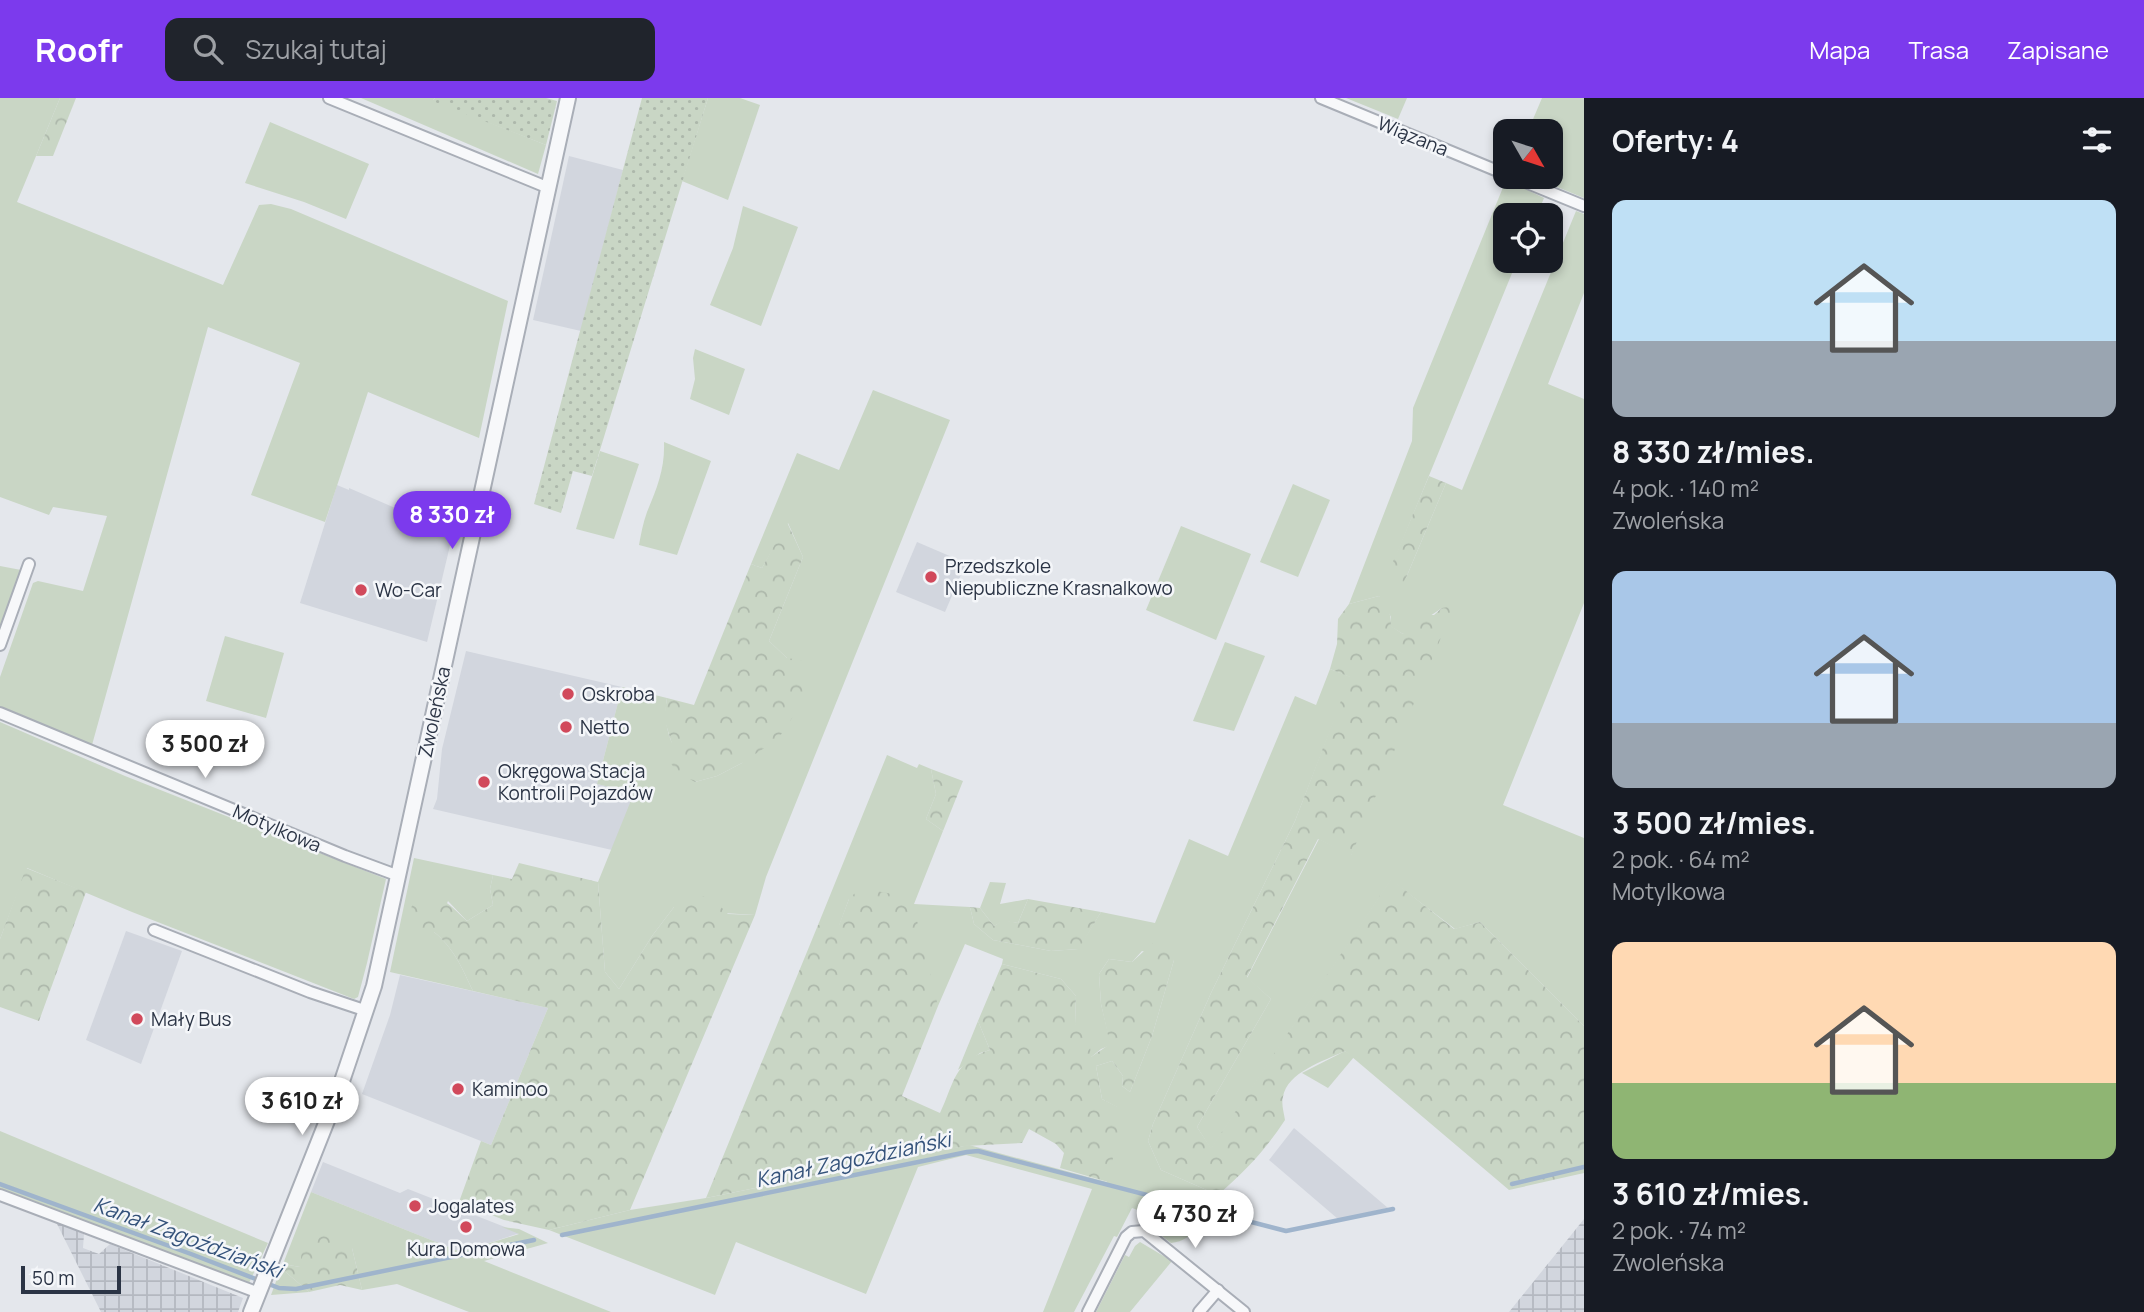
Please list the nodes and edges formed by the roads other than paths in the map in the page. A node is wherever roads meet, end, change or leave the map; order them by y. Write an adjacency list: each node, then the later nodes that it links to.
1 (329, 98): 5 (street)
2 (568, 98): 5 (street, Zwoleńska)
3 (1321, 98): 4 (street, Wiązana)
4 (1493, 169)
5 (548, 188): 11 (street, Zwoleńska)
6 (1542, 189): 7 (street)
7 (1584, 206)
8 (29, 564): 9 (street)
9 (0, 645)
10 (0, 713): 11 (street, Motylkowa)
11 (399, 876): 13 (street, Zwoleńska)
12 (154, 930): 13 (street)
13 (367, 1011): 15 (street, Zwoleńska)
14 (0, 1195): 15 (street)
15 (260, 1290): 17 (street, Zwoleńska)
16 (1218, 1290): 18 (street); 19 (street); 20 (street)
17 (251, 1312)
18 (1088, 1312)
19 (1199, 1312)
20 (1244, 1312)

